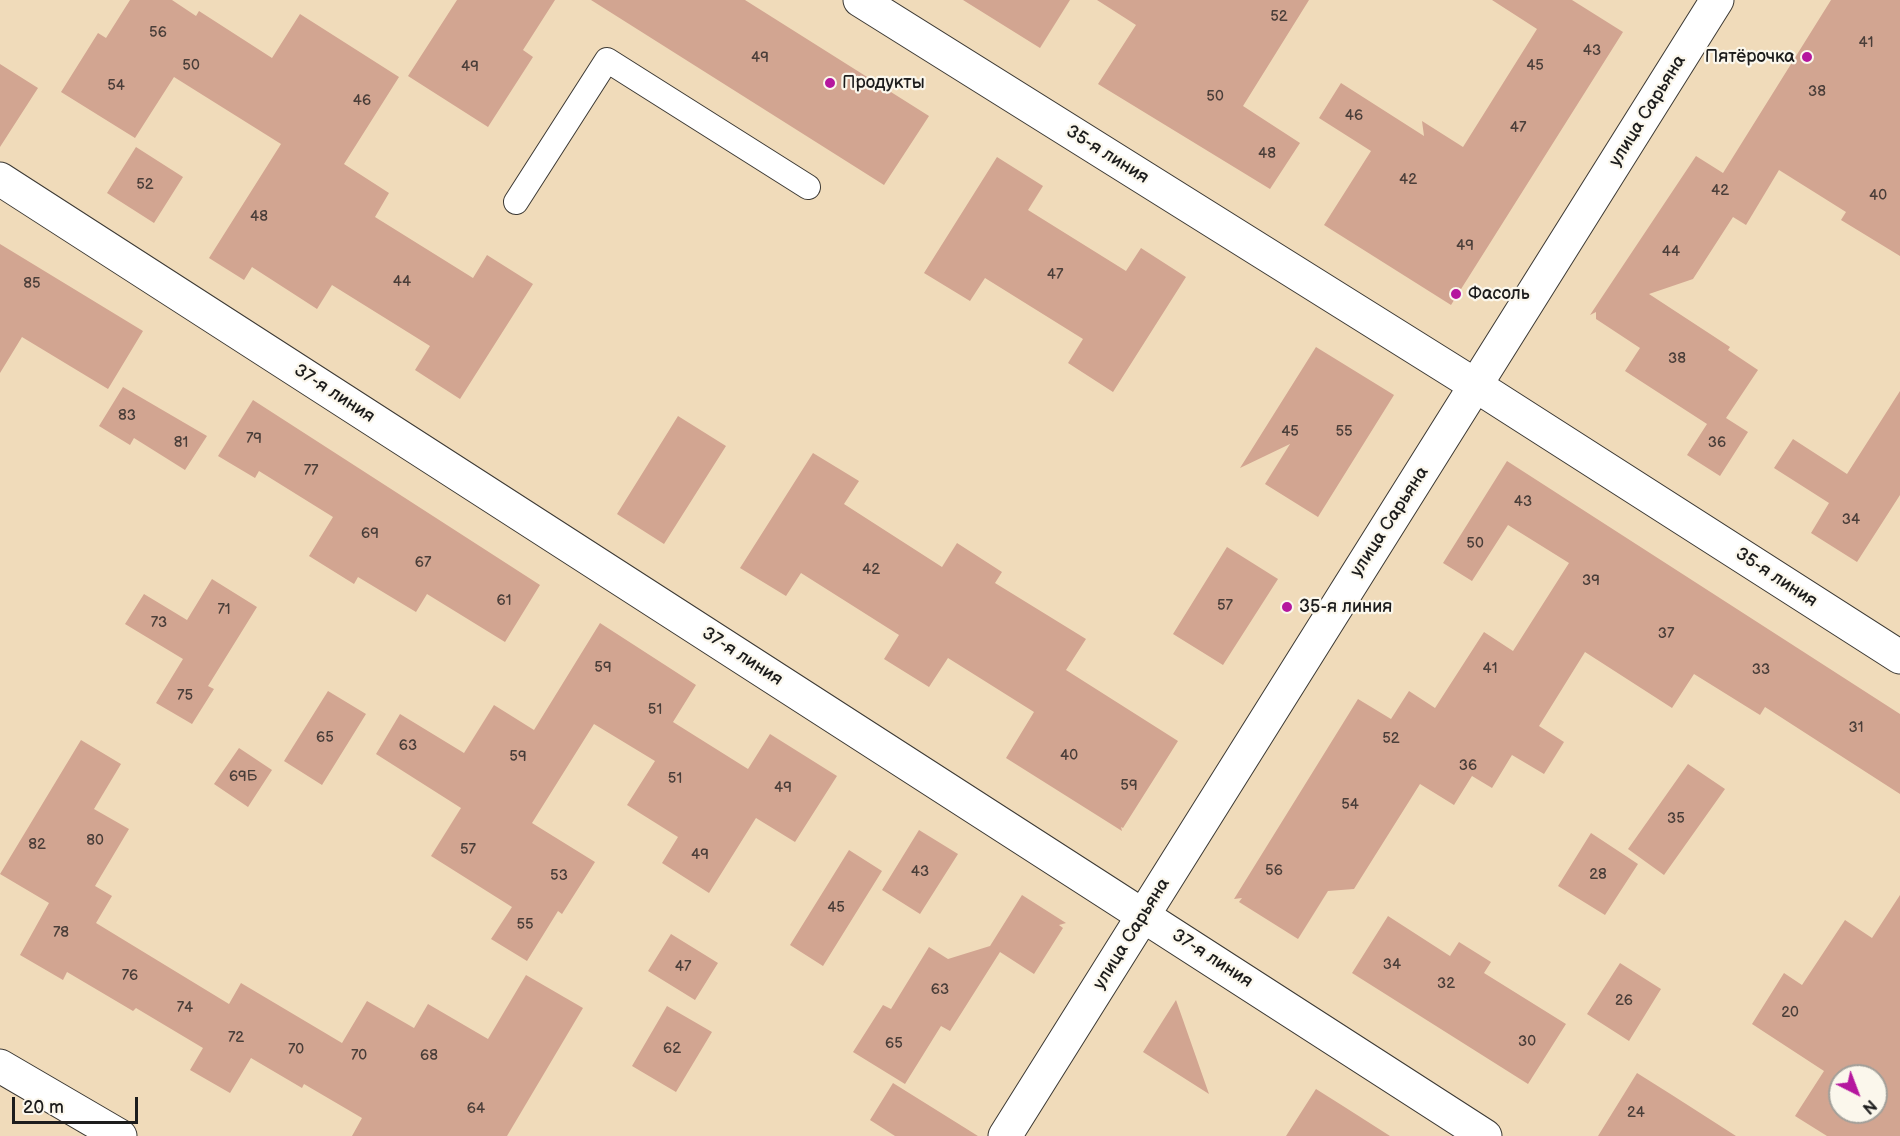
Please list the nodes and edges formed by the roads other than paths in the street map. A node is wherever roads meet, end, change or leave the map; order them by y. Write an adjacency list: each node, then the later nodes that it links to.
1 (860, 0): 6 (street, 35-я линия)
2 (1717, 0): 6 (street, улица Сарьяна)
3 (0, 179): 8 (street, 37-я линия)
4 (808, 187): 5 (lane)
5 (516, 202)
6 (1475, 385): 7 (street, 35-я линия); 8 (street, улица Сарьяна)
7 (1900, 657)
8 (1144, 916): 11 (street, улица Сарьяна); 12 (street, 37-я линия)
9 (0, 1066): 10 (street)
10 (120, 1136)
11 (1005, 1136)
12 (1485, 1136)

